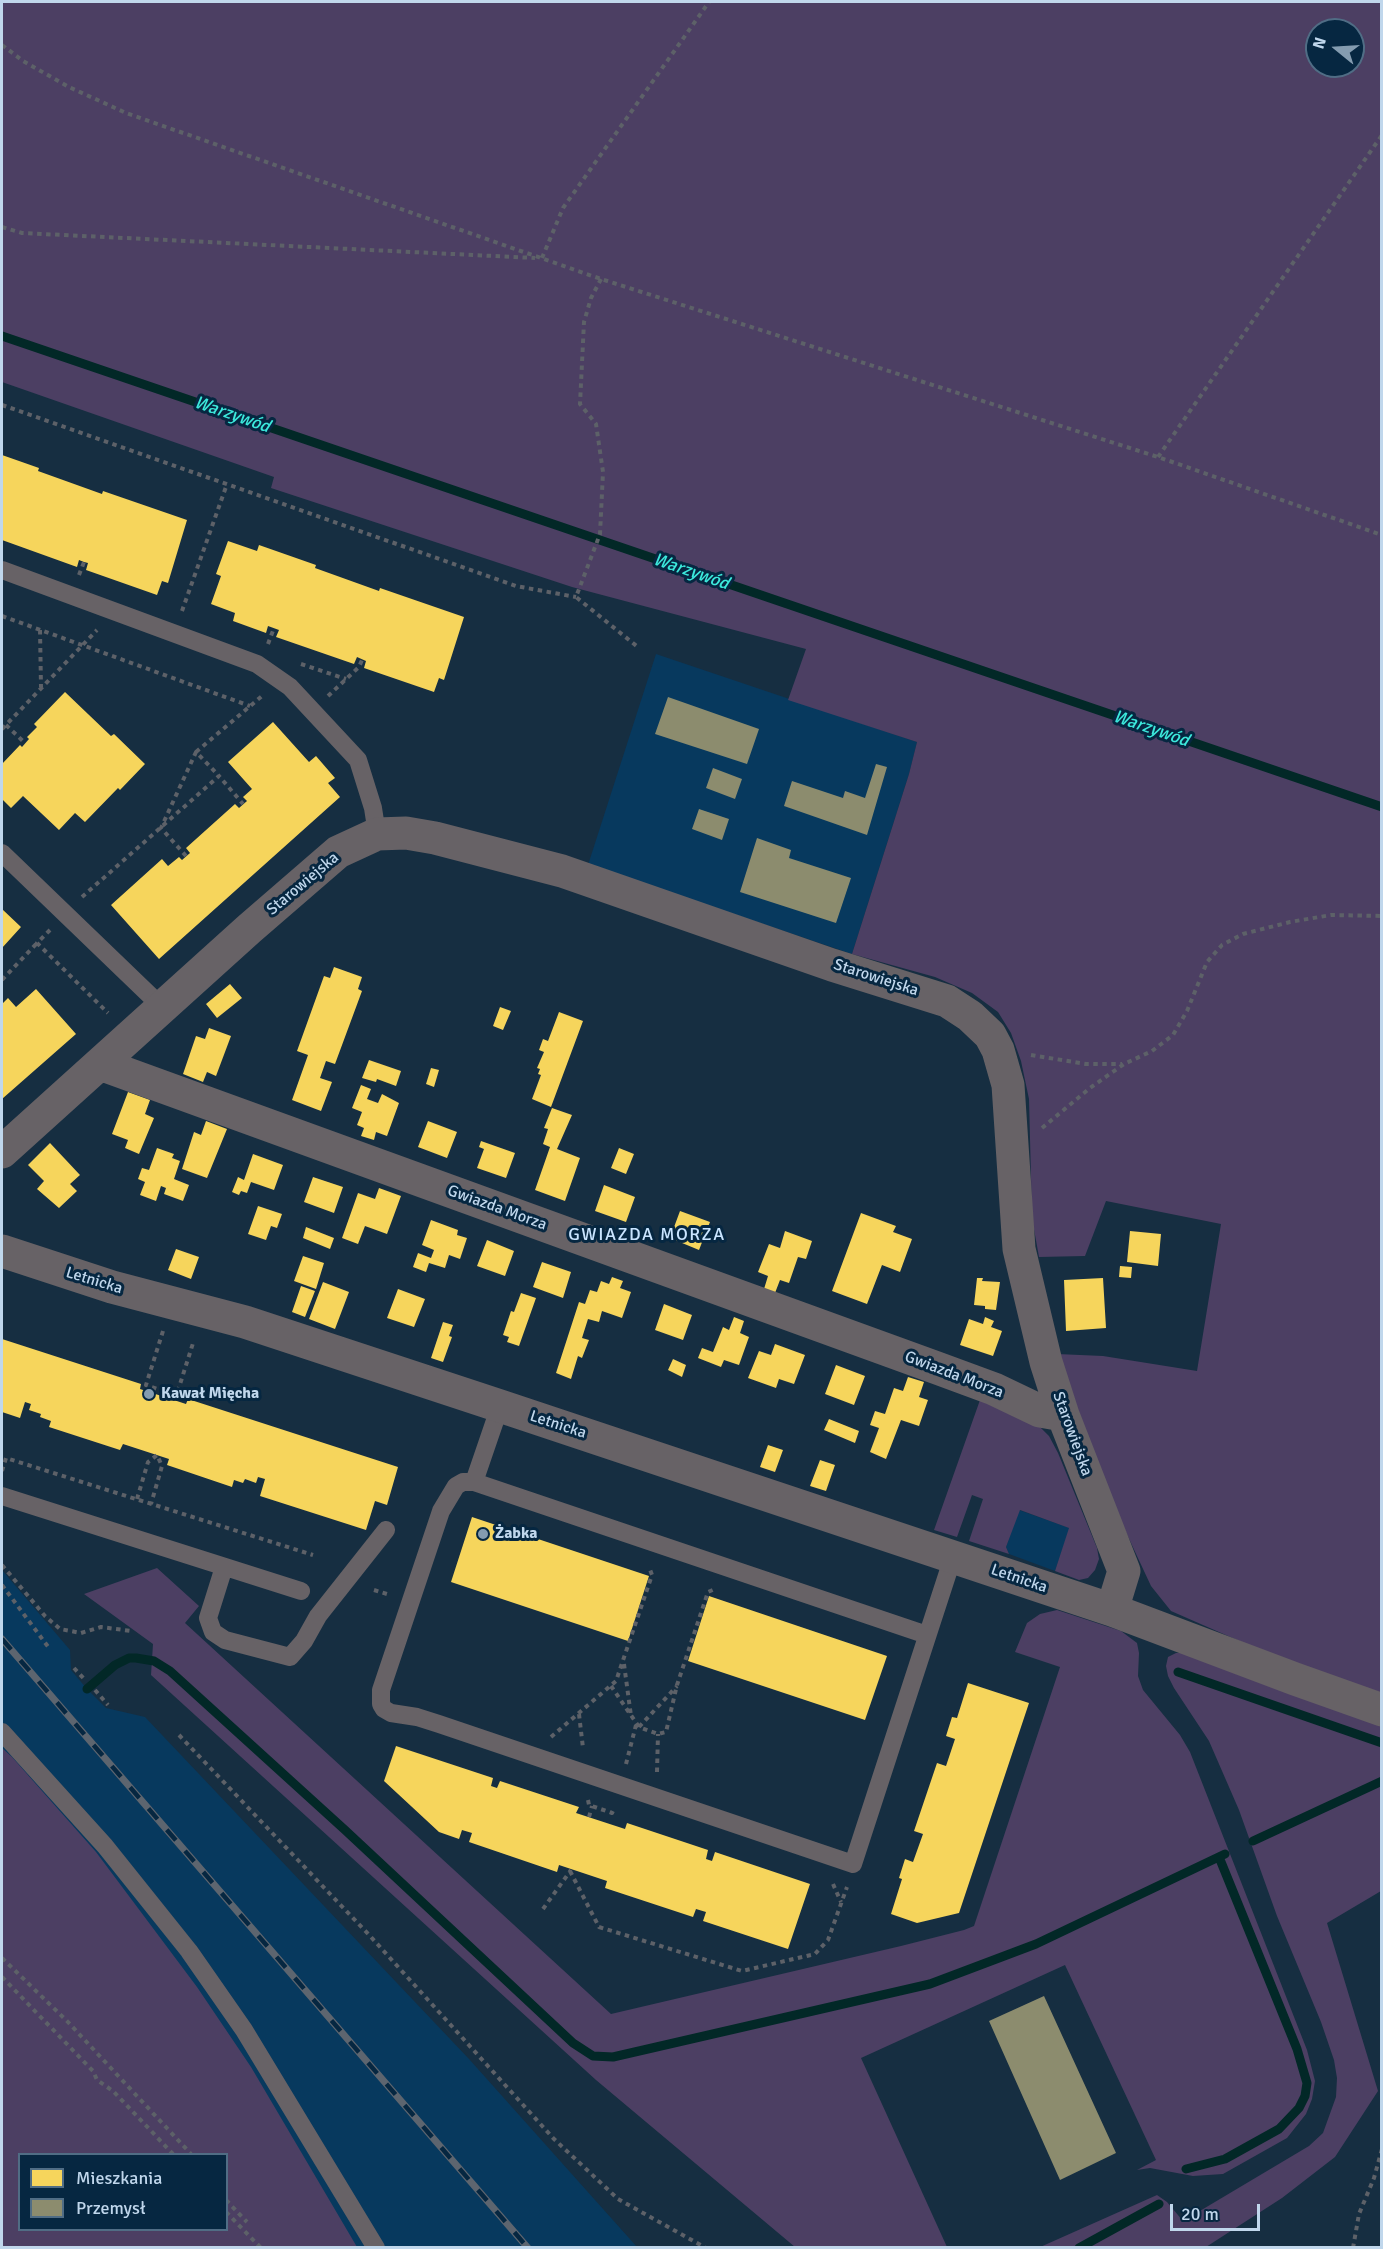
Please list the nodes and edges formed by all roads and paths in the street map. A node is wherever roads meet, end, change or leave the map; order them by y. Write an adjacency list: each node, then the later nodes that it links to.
1 (709, 2): 5 (path)
2 (2, 45): 5 (path)
3 (1382, 135): 8 (path)
4 (2, 227): 5 (path)
5 (542, 258): 6 (path)
6 (601, 279): 8 (path); 12 (path)
7 (2, 405): 9 (path)
8 (1158, 457): 10 (path)
9 (227, 484): 12 (path); 17 (path)
10 (1382, 535)
11 (2, 570): 13 (lane)
12 (576, 597): 19 (path)
13 (116, 611): 17 (lane); 18 (path)
14 (2, 616): 16 (path)
15 (273, 628): 20 (path)
16 (40, 630): 18 (path); 22 (path)
17 (174, 634): 33 (lane)
18 (82, 646): 22 (path); 25 (path)
19 (639, 648)
20 (265, 651)
21 (362, 660): 24 (path)
22 (41, 688): 26 (path)
23 (269, 690): 25 (path)
24 (328, 696)
25 (250, 706): 29 (path)
26 (6, 725): 27 (path); 28 (path)
27 (2, 729)
28 (25, 743)
29 (196, 752): 30 (path); 32 (path)
30 (219, 776): 31 (path); 32 (path)
31 (243, 804)
32 (161, 828): 35 (path); 37 (path)
33 (377, 834): 40 (street, Starowiejska); 42 (street, Starowiejska)
34 (2, 853): 37 (lane)
35 (186, 856)
36 (1382, 916): 44 (path)
37 (59, 919): 38 (path); 40 (lane)
38 (37, 943): 39 (path); 41 (path)
39 (2, 980)
40 (162, 1007): 43 (street, Starowiejska)
41 (111, 1016)
42 (998, 1050): 44 (path); 46 (street, Starowiejska)
43 (100, 1064): 45 (street, Starowiejska); 51 (street, Gwiazda Morza)
44 (1124, 1064): 46 (path)
45 (2, 1152)
46 (1012, 1162): 51 (street, Starowiejska)
47 (2, 1251): 50 (street, Letnicka)
48 (165, 1323): 49 (path)
49 (197, 1331)
50 (500, 1406): 53 (lane); 60 (street, Letnicka)
51 (1063, 1415): 66 (street, Starowiejska)
52 (2, 1471): 55 (path)
53 (474, 1482): 58 (lane); 83 (lane)
54 (2, 1496): 62 (lane)
55 (137, 1499): 56 (path); 56 (path)
56 (151, 1504): 59 (path)
57 (386, 1530): 62 (lane)
58 (651, 1542): 63 (lane); 70 (path)
59 (313, 1555)
60 (953, 1557): 66 (street, Letnicka); 68 (lane)
61 (2, 1565): 67 (path)
62 (225, 1567): 65 (lane)
63 (730, 1569): 68 (lane); 73 (path)
64 (2, 1585): 69 (path)
65 (301, 1591)
66 (1112, 1610): 77 (street)
67 (131, 1631)
68 (927, 1635): 87 (lane)
69 (49, 1648)
70 (623, 1661): 74 (path); 78 (path)
71 (74, 1668): 72 (path)
72 (86, 1681)
73 (677, 1685): 79 (path); 81 (path)
74 (610, 1686): 78 (path); 83 (path)
75 (95, 1690): 76 (path)
76 (108, 1705)
77 (1382, 1710)
78 (632, 1716): 79 (path)
79 (639, 1727): 81 (path)
80 (2, 1732): 98 (lane)
81 (658, 1734): 84 (path)
82 (179, 1735): 99 (path)
83 (531, 1755): 84 (lane)
84 (657, 1798): 87 (lane)
85 (592, 1806): 86 (path)
86 (589, 1817)
87 (853, 1864): 88 (path)
88 (543, 1909)
89 (2, 1958): 93 (path)
90 (2, 1977): 92 (path)
91 (1382, 2148): 100 (path)
92 (172, 2153)
93 (190, 2153)
94 (228, 2202): 96 (path)
95 (228, 2214): 97 (path)
96 (247, 2222)
97 (261, 2247)
98 (376, 2247)
99 (706, 2247)
100 (1353, 2247)

